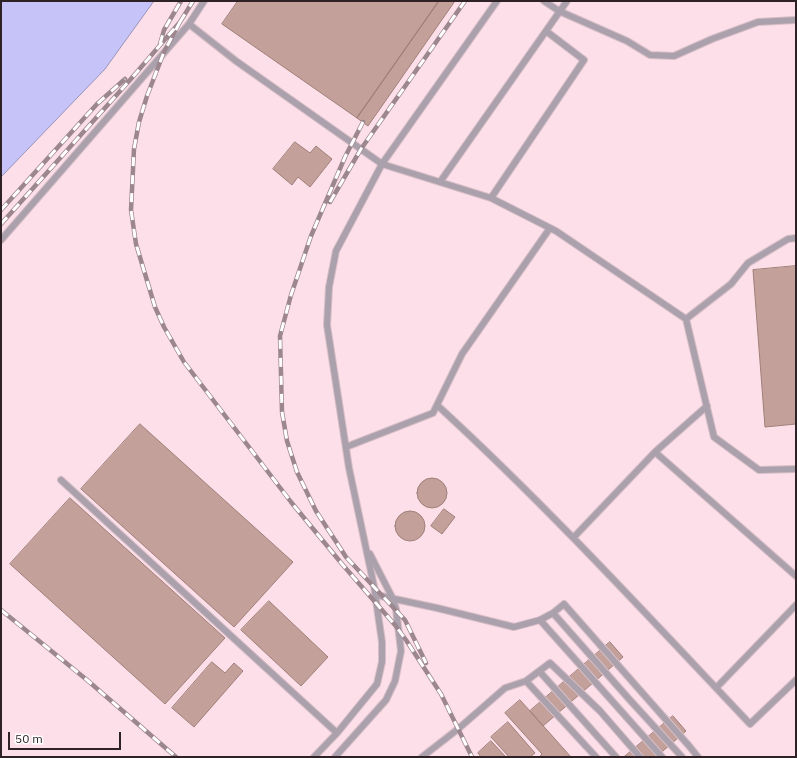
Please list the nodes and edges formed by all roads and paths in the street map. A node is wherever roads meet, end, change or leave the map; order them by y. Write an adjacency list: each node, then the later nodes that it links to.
1 (204, 1): 7 (lane)
2 (497, 1): 9 (lane)
3 (544, 1): 5 (lane)
4 (567, 1): 5 (lane)
5 (559, 11): 6 (lane); 8 (lane)
6 (796, 20)
7 (189, 24): 9 (lane); 14 (lane)
8 (546, 31): 10 (lane); 11 (lane)
9 (382, 164): 10 (lane); 18 (lane)
10 (440, 182): 11 (lane)
11 (491, 198): 12 (lane)
12 (550, 228): 15 (lane); 16 (lane)
13 (796, 238): 15 (lane)
14 (1, 240)
15 (686, 319): 17 (lane)
16 (437, 405): 18 (lane); 22 (lane)
17 (707, 406): 19 (lane); 20 (lane)
18 (346, 447): 23 (lane)
19 (655, 452): 22 (lane); 24 (lane)
20 (796, 469)
21 (62, 480): 34 (lane)
22 (574, 537): 33 (lane)
23 (366, 545): 25 (lane); 26 (lane)
24 (796, 576)
25 (376, 595): 26 (lane); 34 (lane)
26 (393, 599): 29 (lane); 36 (lane)
27 (796, 605): 33 (lane)
28 (553, 613): 29 (lane); 42 (lane); 43 (lane)
29 (540, 620): 41 (lane)
30 (540, 672): 32 (lane); 39 (lane); 40 (lane)
31 (796, 680): 33 (lane)
32 (526, 681): 37 (lane); 38 (lane)
33 (716, 688)
34 (337, 733): 35 (lane)
35 (314, 757)
36 (336, 757)
37 (422, 757)
38 (596, 757)
39 (616, 757)
40 (640, 757)
41 (662, 757)
42 (682, 757)
43 (698, 757)

